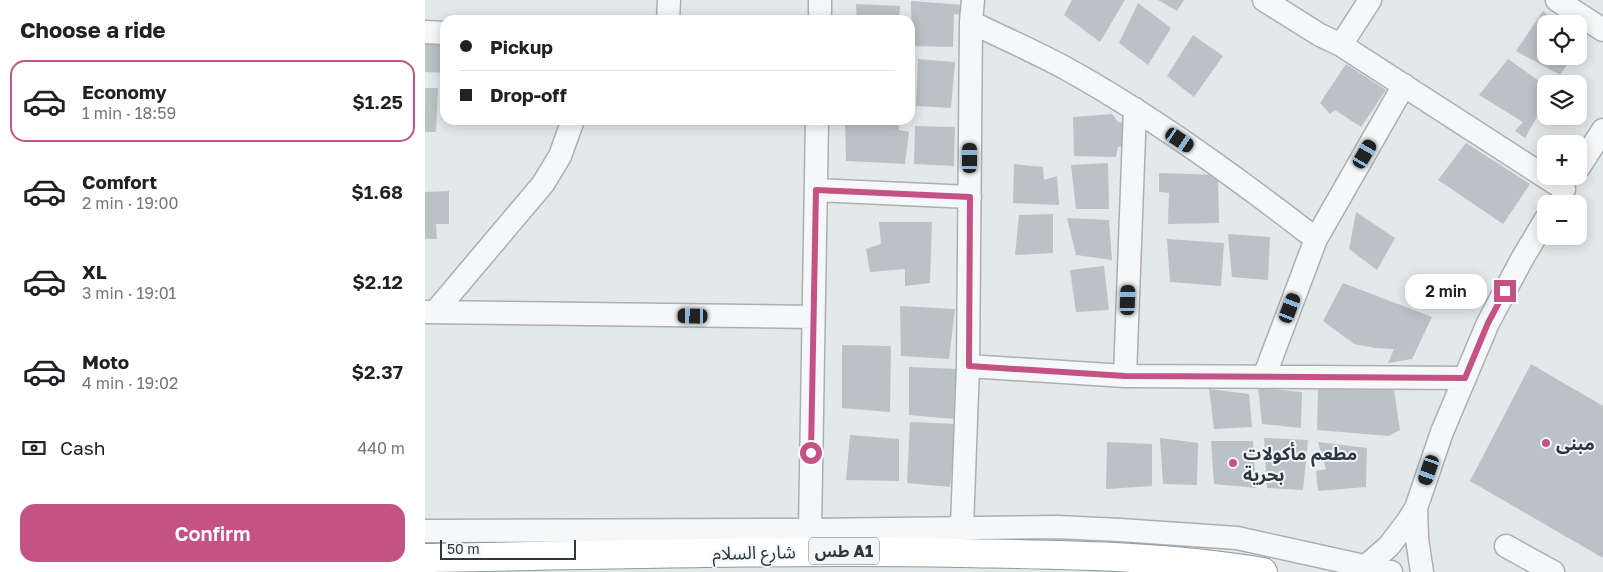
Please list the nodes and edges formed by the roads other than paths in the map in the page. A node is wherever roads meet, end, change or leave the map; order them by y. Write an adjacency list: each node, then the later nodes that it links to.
1 (669, 0): 7 (street)
2 (820, 0): 8 (street)
3 (1264, 0): 12 (street)
4 (1369, 0): 12 (street)
5 (1557, 0): 9 (street)
6 (972, 11): 14 (street); 21 (street)
7 (668, 15)
8 (819, 15)
9 (1603, 30)
10 (425, 32): 11 (street)
11 (440, 33)
12 (1341, 45): 13 (street)
13 (1403, 85): 20 (street); 23 (street)
14 (1135, 110): 23 (street); 27 (street)
15 (571, 125): 24 (street)
16 (817, 125): 19 (street)
17 (1603, 130): 18 (street)
18 (1587, 155)
19 (816, 190): 21 (street); 25 (street)
20 (1564, 190)
21 (970, 197): 26 (street)
22 (1537, 235): 29 (street)
23 (1316, 239): 28 (street)
24 (430, 312): 25 (street)
25 (813, 317): 32 (street)
26 (969, 366): 27 (street); 31 (street)
27 (1125, 376): 28 (street)
28 (1264, 377): 29 (street)
29 (1465, 378): 30 (street)
30 (1416, 508): 36 (street); 39 (street)
31 (962, 527): 32 (street); 36 (street)
32 (810, 530): 33 (street)
33 (425, 532)
34 (1506, 546): 40 (street)
35 (425, 558): 37 (highway, شارع السلام / طس A1)
36 (1366, 566): 38 (street)
37 (1263, 572)
38 (1391, 572)
39 (1422, 572)
40 (1553, 572)

